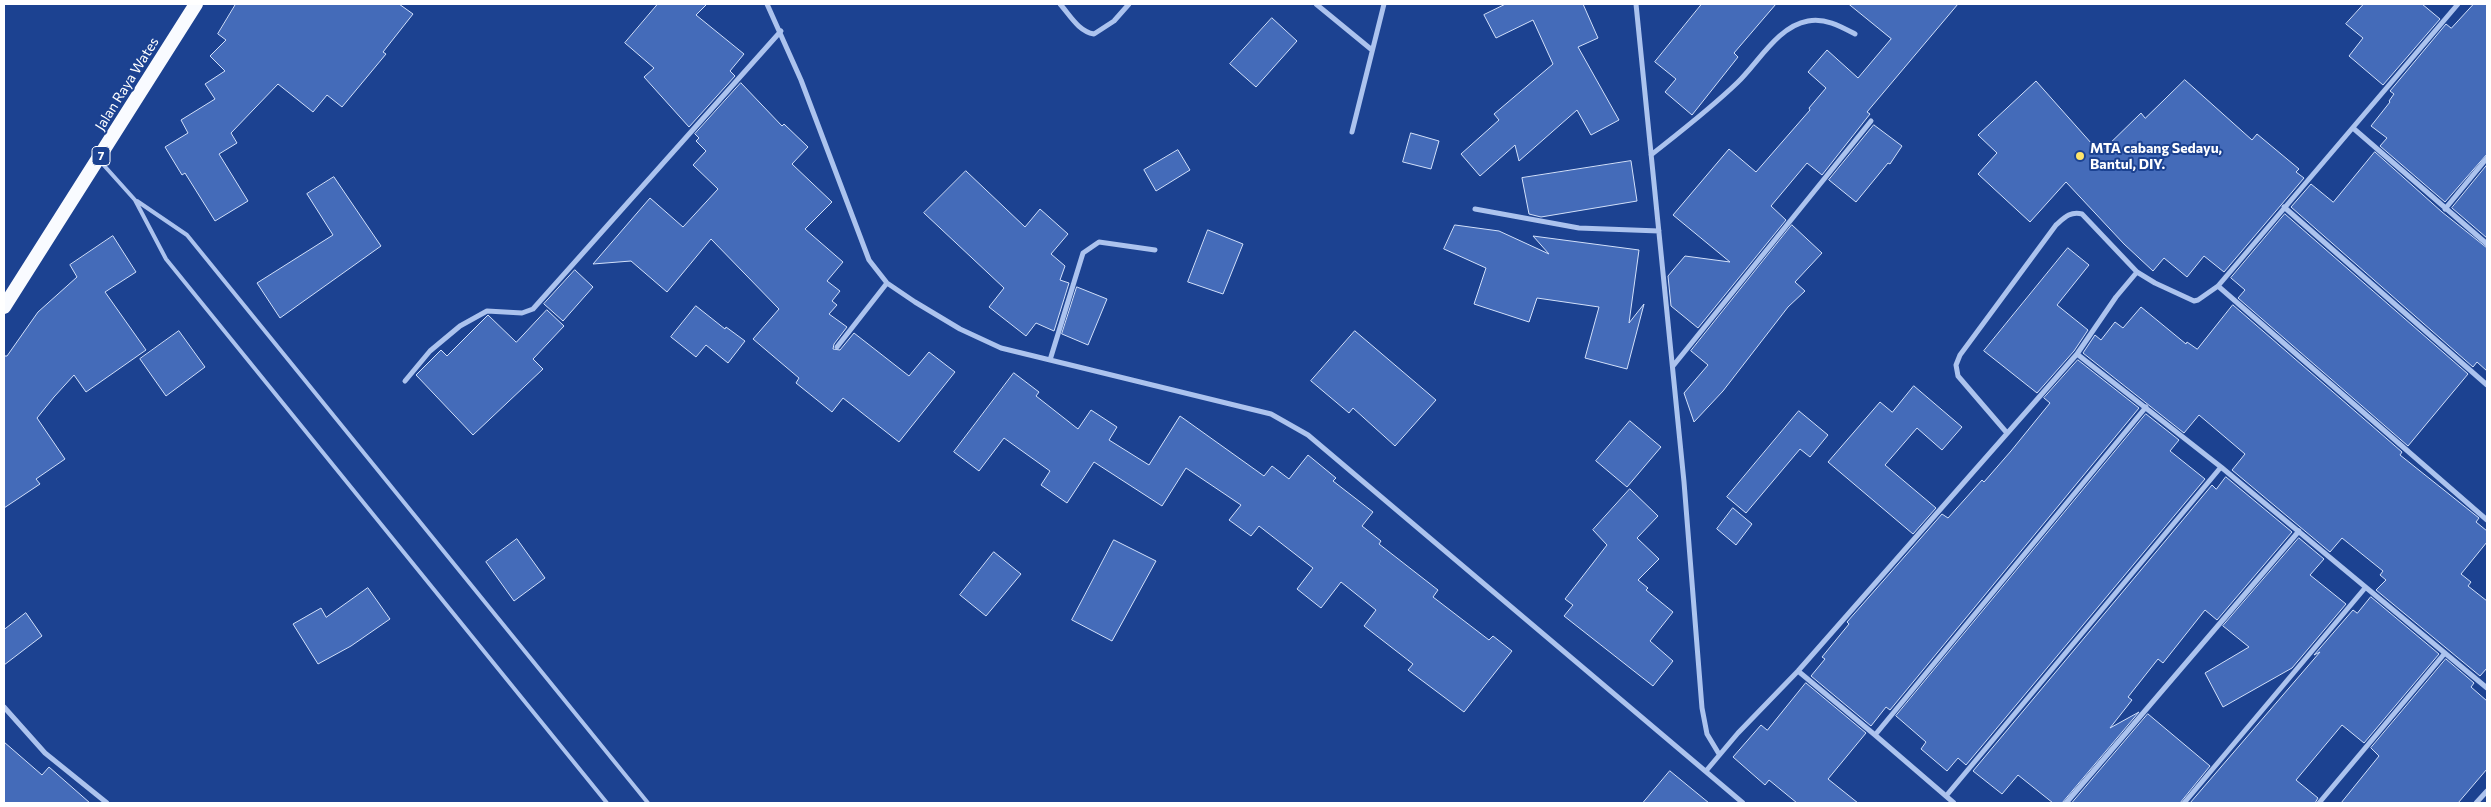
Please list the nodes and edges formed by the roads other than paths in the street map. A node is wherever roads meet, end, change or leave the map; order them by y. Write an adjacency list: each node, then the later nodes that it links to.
1 (196, 4): 17 (highway, Jalan Raya Wates / 7)
2 (767, 4): 9 (street)
3 (1060, 4): 4 (street)
4 (1129, 4)
5 (1316, 4): 11 (street)
6 (1384, 4): 11 (street)
7 (1636, 4): 15 (street)
8 (2458, 4): 13 (street)
9 (781, 31): 26 (street); 33 (street)
10 (1856, 34): 15 (street)
11 (1372, 50): 14 (street)
12 (1871, 121): 32 (street)
13 (2353, 128): 19 (street); 21 (street)
14 (1352, 132)
15 (1652, 155): 22 (street)
16 (2487, 158): 21 (street)
17 (98, 159): 18 (lane); 28 (highway, Jalan Raya Wates / 7)
18 (135, 200): 51 (lane); 52 (lane)
19 (2284, 207): 27 (street); 34 (street)
20 (1475, 209): 22 (street)
21 (2445, 209): 23 (street)
22 (1659, 231): 32 (street)
23 (2487, 244)
24 (1155, 250): 31 (street)
25 (2137, 272): 27 (street); 30 (street); 36 (street)
26 (888, 283): 29 (street); 31 (street)
27 (2218, 286): 38 (street)
28 (4, 307)
29 (837, 347)
30 (2077, 354): 35 (street); 36 (street)
31 (1050, 360): 47 (street)
32 (1672, 366): 46 (street)
33 (405, 381)
34 (2487, 385)
35 (2146, 407): 37 (street); 45 (street)
36 (2008, 434): 42 (street)
37 (2221, 467): 39 (street); 49 (street)
38 (2487, 520)
39 (2299, 532): 40 (street); 55 (street)
40 (2365, 588): 41 (street); 56 (street)
41 (2445, 653): 43 (street); 57 (street)
42 (1798, 671): 45 (street); 46 (street)
43 (2487, 688)
44 (4, 707): 50 (street)
45 (1875, 735): 49 (street)
46 (1719, 754): 47 (street)
47 (1706, 771): 53 (street)
48 (2487, 791): 58 (street)
49 (1946, 796): 54 (street)
50 (107, 803)
51 (607, 803)
52 (648, 803)
53 (1742, 803)
54 (1954, 803)
55 (2066, 803)
56 (2184, 803)
57 (2318, 803)
58 (2476, 803)

